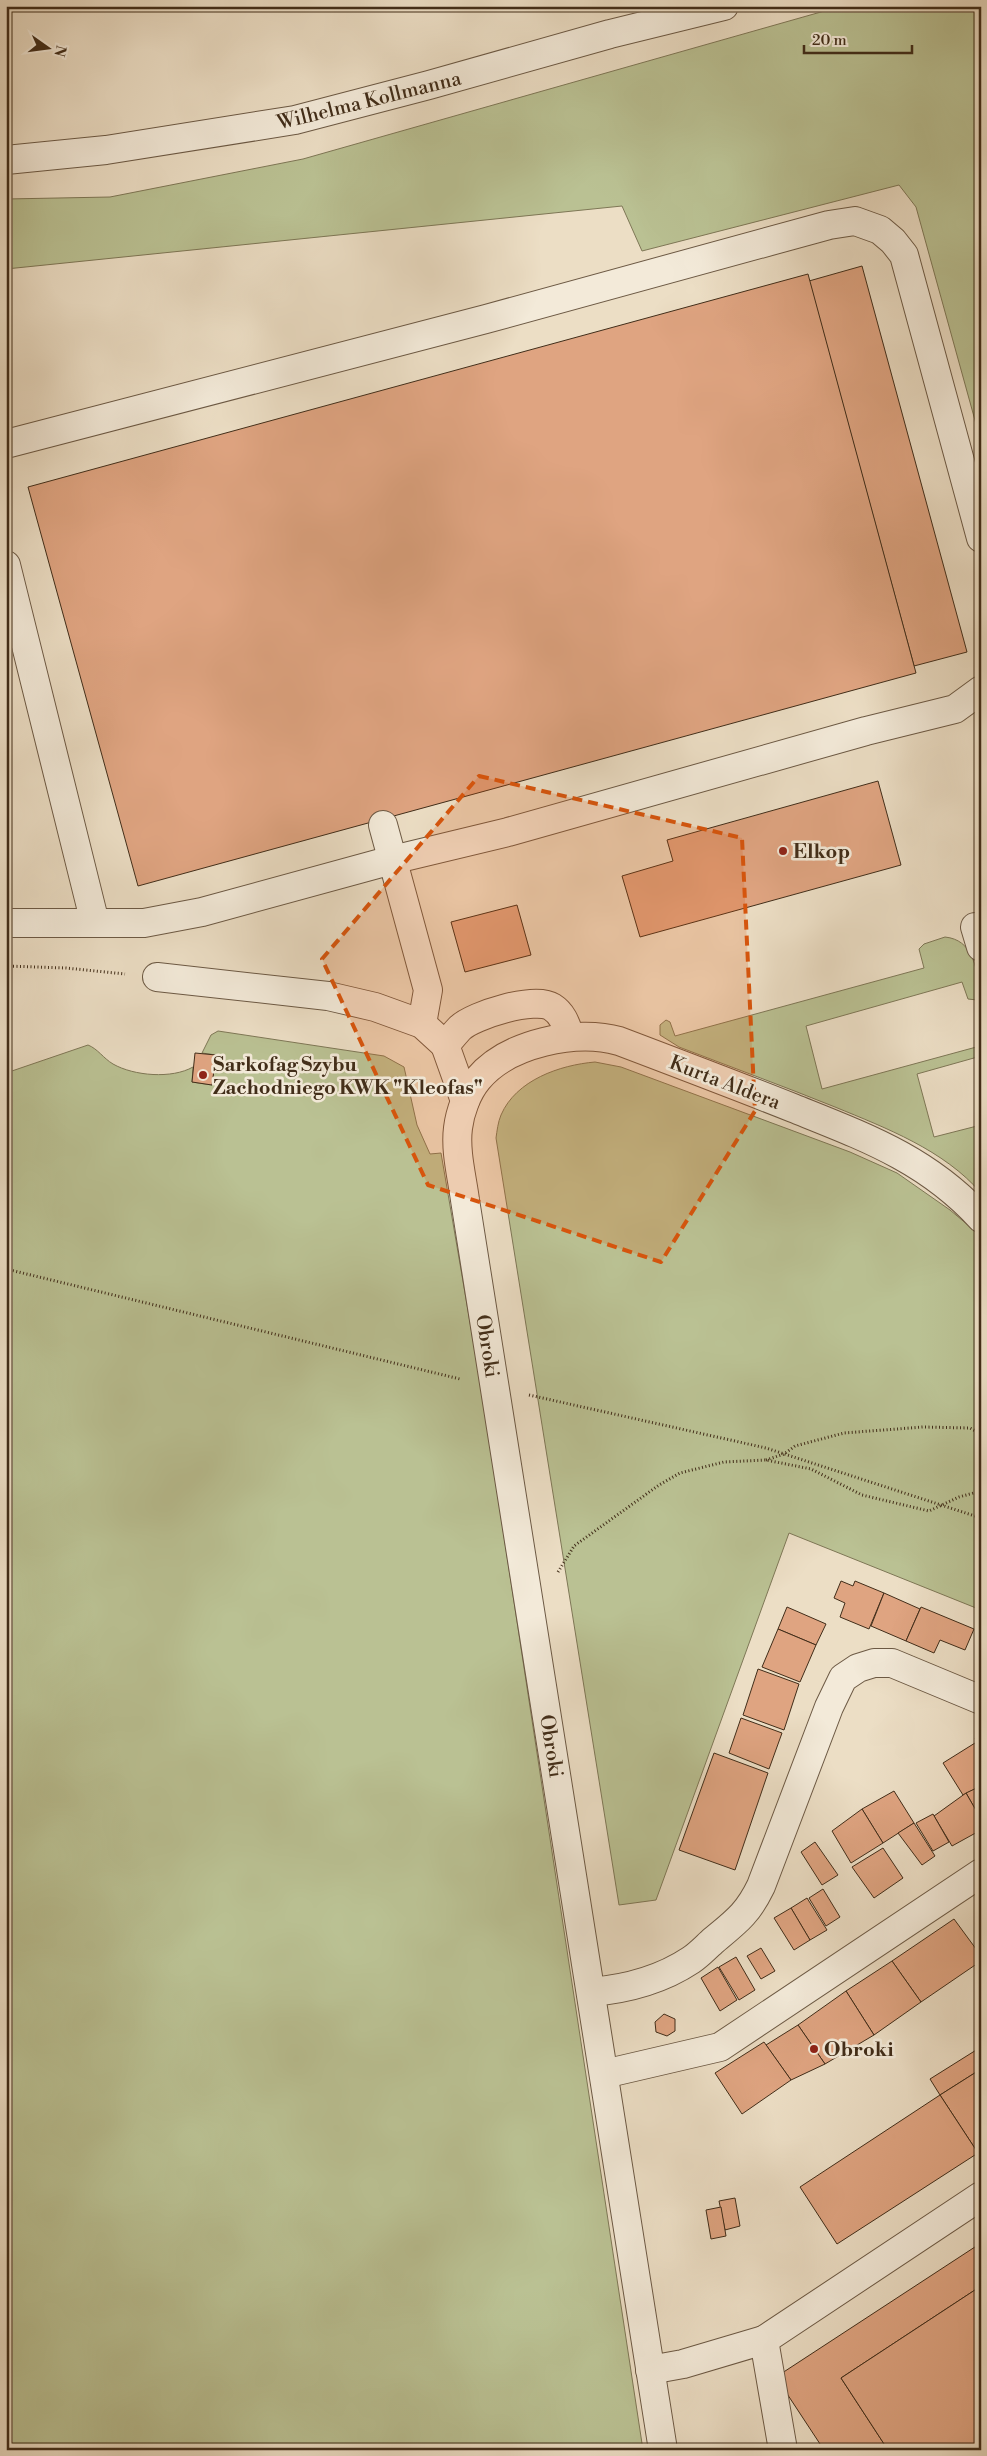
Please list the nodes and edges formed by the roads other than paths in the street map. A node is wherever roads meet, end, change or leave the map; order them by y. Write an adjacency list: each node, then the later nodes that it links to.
1 (724, 6): 2 (street, Wilhelma Kollmanna)
2 (6, 160)
3 (6, 444): 4 (street)
4 (981, 538)
5 (6, 565): 10 (street)
6 (981, 690): 8 (street)
7 (382, 825): 8 (street)
8 (392, 860): 10 (street); 12 (street)
9 (6, 923): 10 (street)
10 (95, 923)
11 (157, 977): 12 (street)
12 (422, 1024): 14 (street)
13 (570, 1036): 14 (street); 15 (street, Kurta Aldera); 16 (street, Kurta Aldera)
14 (445, 1046): 15 (street)
15 (465, 1101): 19 (street, Obroki)
16 (981, 1218)
17 (981, 1700): 19 (street)
18 (981, 1873): 20 (street)
19 (591, 1992): 20 (street, Obroki)
20 (604, 2074): 23 (street, Obroki)
21 (981, 2196): 22 (street)
22 (764, 2340): 23 (street); 25 (street)
23 (650, 2370): 24 (street, Obroki)
24 (663, 2450)
25 (783, 2450)

